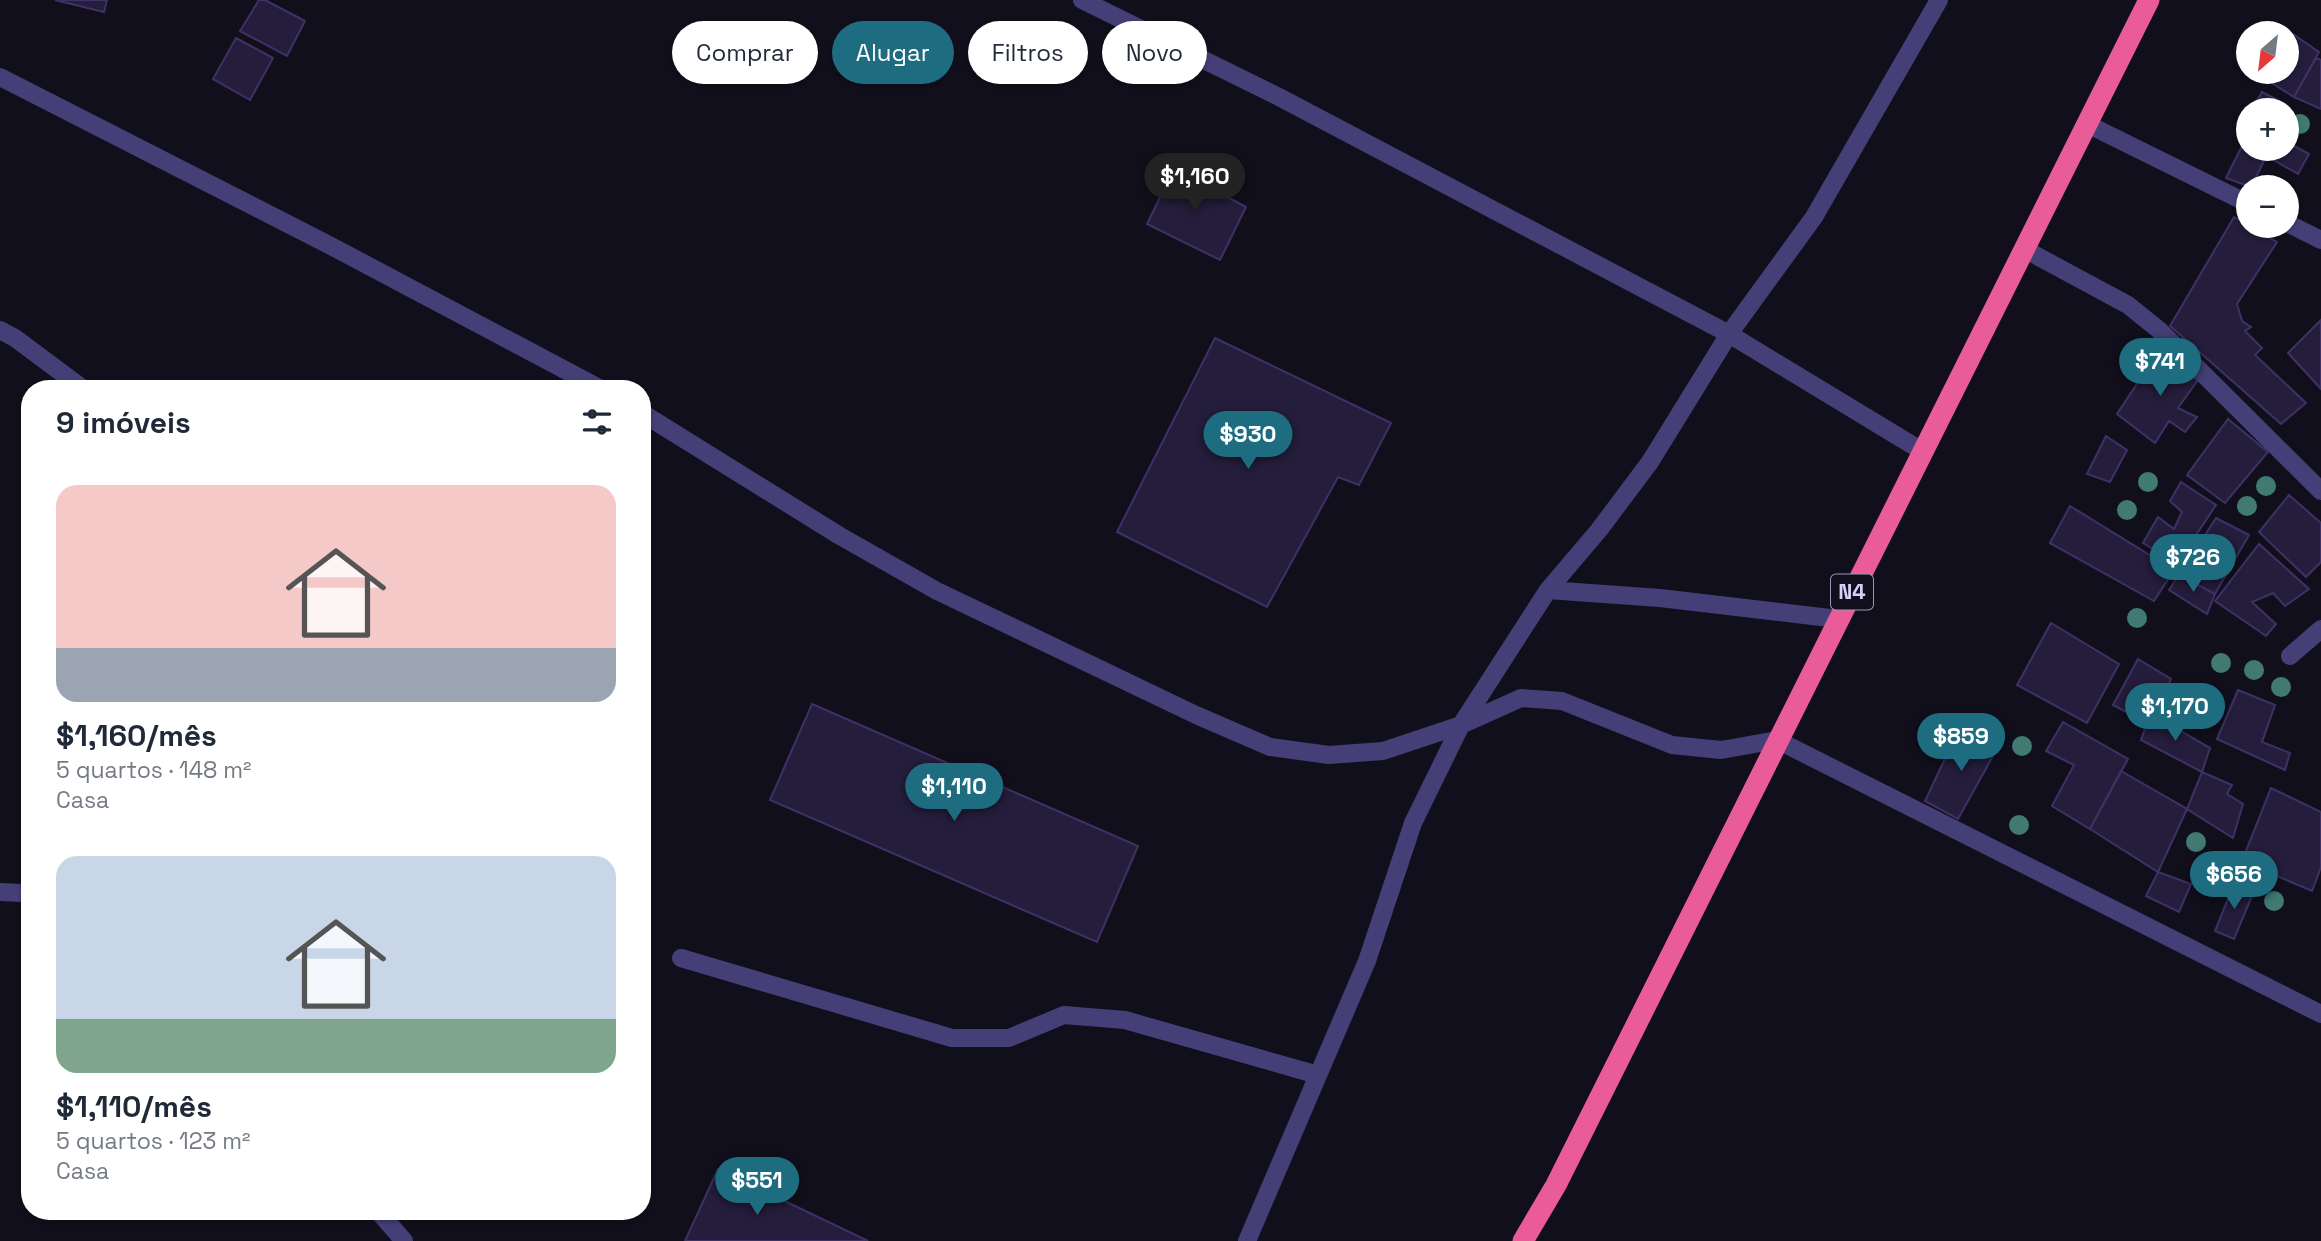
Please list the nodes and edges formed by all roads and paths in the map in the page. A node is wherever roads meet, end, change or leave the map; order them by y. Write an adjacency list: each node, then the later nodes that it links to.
1 (1083, 0): 11 (street)
2 (1939, 0): 11 (street)
3 (2148, 0): 5 (highway, N4)
4 (0, 78): 13 (street)
5 (2087, 124): 6 (street); 9 (highway, N4)
6 (2236, 198)
7 (2299, 229): 8 (street)
8 (2321, 240)
9 (2024, 248): 15 (highway, N4); 16 (street)
10 (0, 330): 12 (street)
11 (1729, 334): 15 (street); 17 (street)
12 (71, 380)
13 (584, 380)
14 (651, 419): 21 (street)
15 (1922, 451): 18 (highway, N4)
16 (2321, 491)
17 (1548, 590): 18 (street); 21 (street)
18 (1838, 619): 22 (highway, N4)
19 (2321, 629): 20 (street)
20 (2290, 656)
21 (1461, 725): 22 (street); 27 (street)
22 (1777, 740): 26 (street); 28 (highway, N4)
23 (0, 892): 24 (street)
24 (21, 893)
25 (681, 958): 27 (street)
26 (2321, 1014)
27 (1318, 1075): 31 (street)
28 (1556, 1185): 32 (highway, N4); 33 (highway, N4)
29 (386, 1220): 30 (street)
30 (404, 1241)
31 (1247, 1241)
32 (1522, 1241)
33 (1536, 1241)

